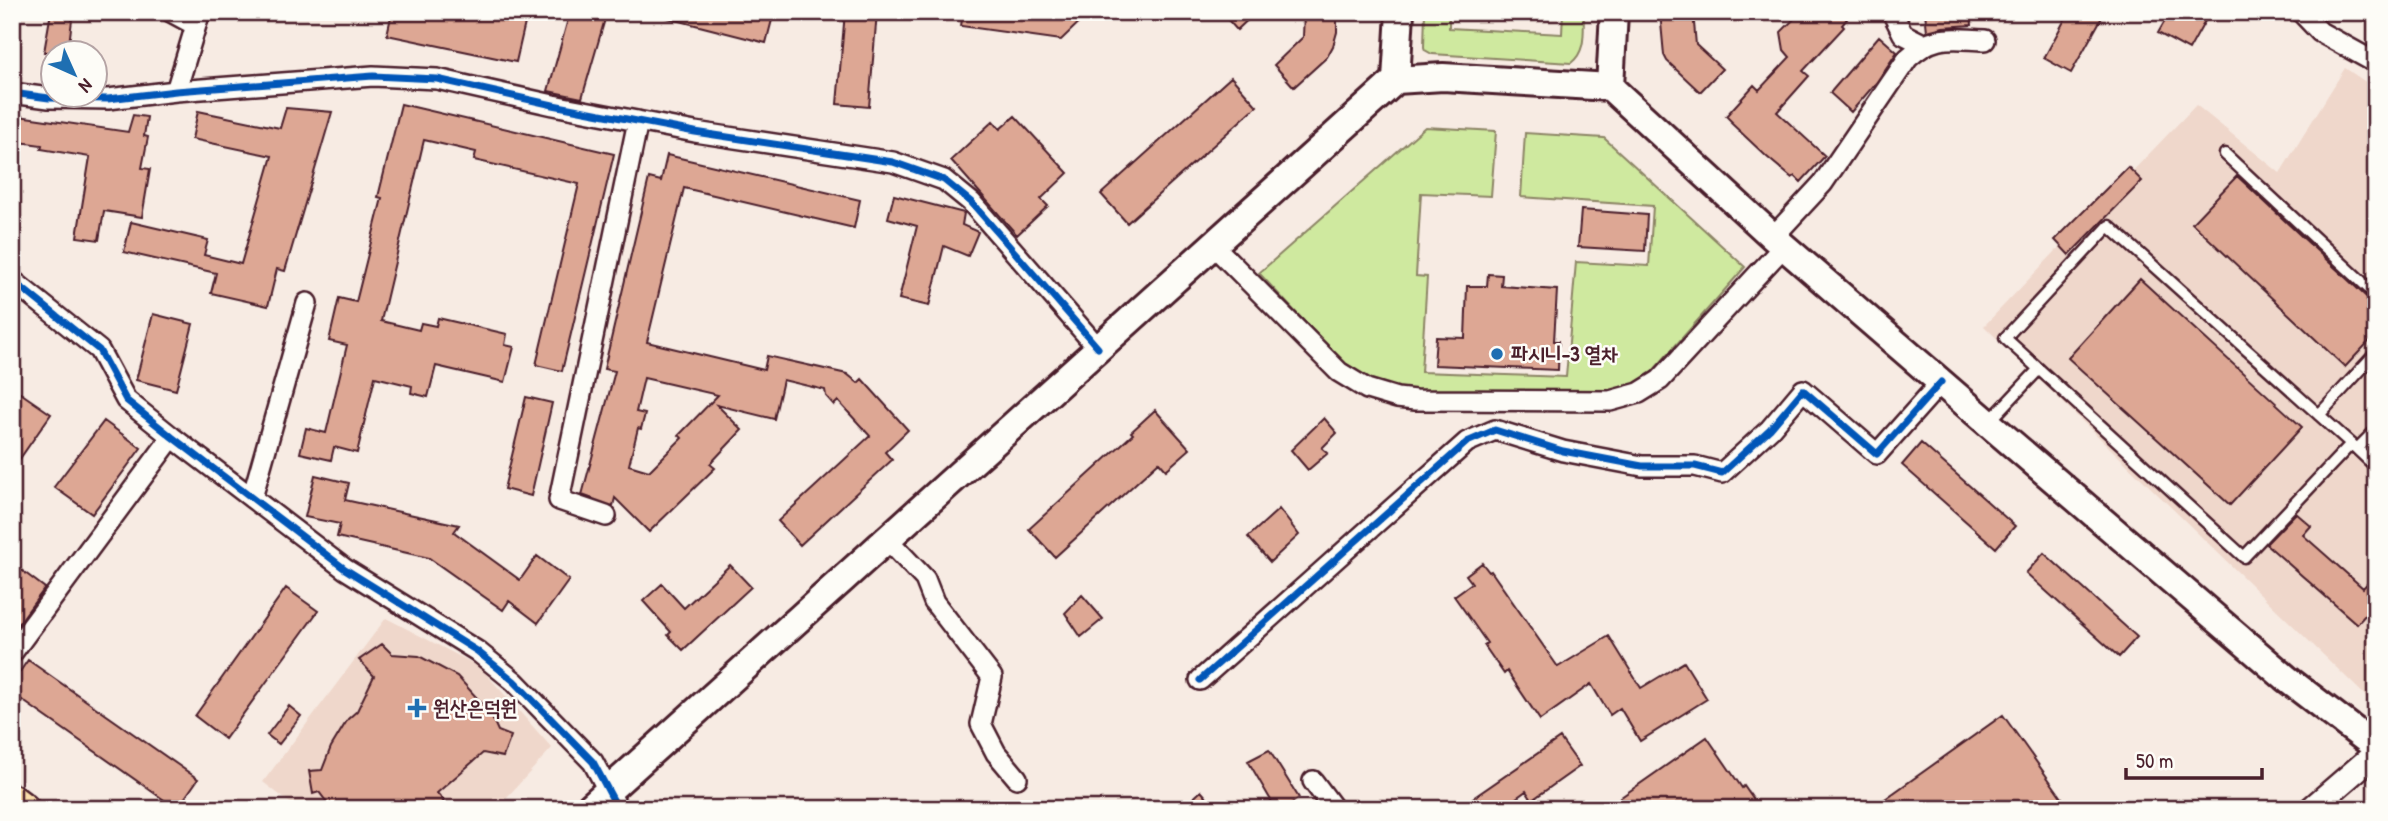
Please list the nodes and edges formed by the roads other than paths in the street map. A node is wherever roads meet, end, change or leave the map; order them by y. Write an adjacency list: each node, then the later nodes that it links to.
1 (171, 12): 6 (street)
2 (1401, 12): 10 (main road)
3 (1614, 12): 11 (main road)
4 (1892, 12): 8 (street)
5 (2301, 12): 9 (street)
6 (198, 19): 12 (street)
7 (1985, 40): 8 (street)
8 (1923, 44): 16 (street)
9 (2376, 63)
10 (1396, 79): 11 (main road); 17 (main road)
11 (1610, 87): 16 (main road)
12 (176, 91): 13 (street); 14 (street)
13 (12, 93)
14 (638, 121): 21 (street); 32 (street)
15 (2225, 154): 19 (lane)
16 (1779, 241): 17 (street); 24 (main road)
17 (1212, 244): 21 (main road)
18 (12, 280): 28 (street)
19 (2376, 295)
20 (306, 303): 31 (street)
21 (1098, 348): 33 (main road)
22 (2376, 353): 25 (lane)
23 (2039, 369): 25 (lane); 26 (lane); 29 (lane)
24 (1941, 382): 26 (main road); 35 (street)
25 (2319, 415): 29 (lane)
26 (1988, 423): 36 (main road)
27 (2376, 430): 29 (lane)
28 (172, 437): 31 (street); 34 (street)
29 (2354, 447): 30 (lane)
30 (2376, 467)
31 (252, 498): 40 (street)
32 (606, 516)
33 (887, 539): 38 (street); 40 (main road)
34 (12, 653)
35 (1200, 680)
36 (2376, 747)
37 (2376, 753): 45 (street)
38 (1017, 778)
39 (1313, 781): 44 (street)
40 (614, 799): 43 (main road)
41 (12, 800): 42 (main road)
42 (24, 809)
43 (588, 809)
44 (1334, 809)
45 (2311, 809)

